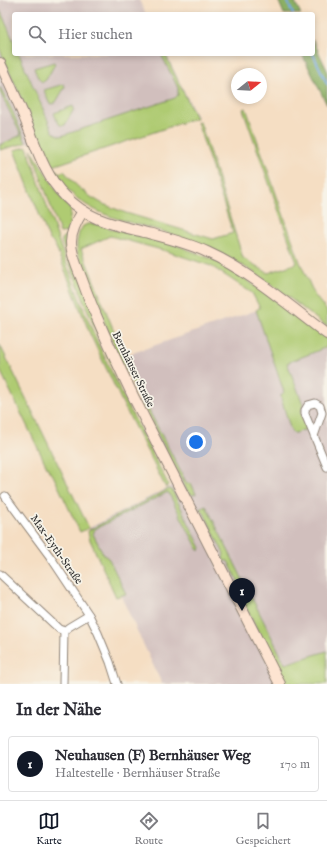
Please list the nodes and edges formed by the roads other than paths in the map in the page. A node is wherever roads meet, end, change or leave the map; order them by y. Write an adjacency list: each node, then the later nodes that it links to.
1 (0, 63): 2 (street)
2 (83, 211): 3 (street); 12 (street, Bernhäuser Straße)
3 (327, 334)
4 (314, 436): 5 (street)
5 (327, 467)
6 (5, 496): 8 (street, Max-Eyth-Straße)
7 (0, 574): 9 (street)
8 (89, 615): 9 (street); 11 (street, Max-Eyth-Straße)
9 (64, 631): 10 (street)
10 (64, 684)
11 (117, 684)
12 (280, 684)

